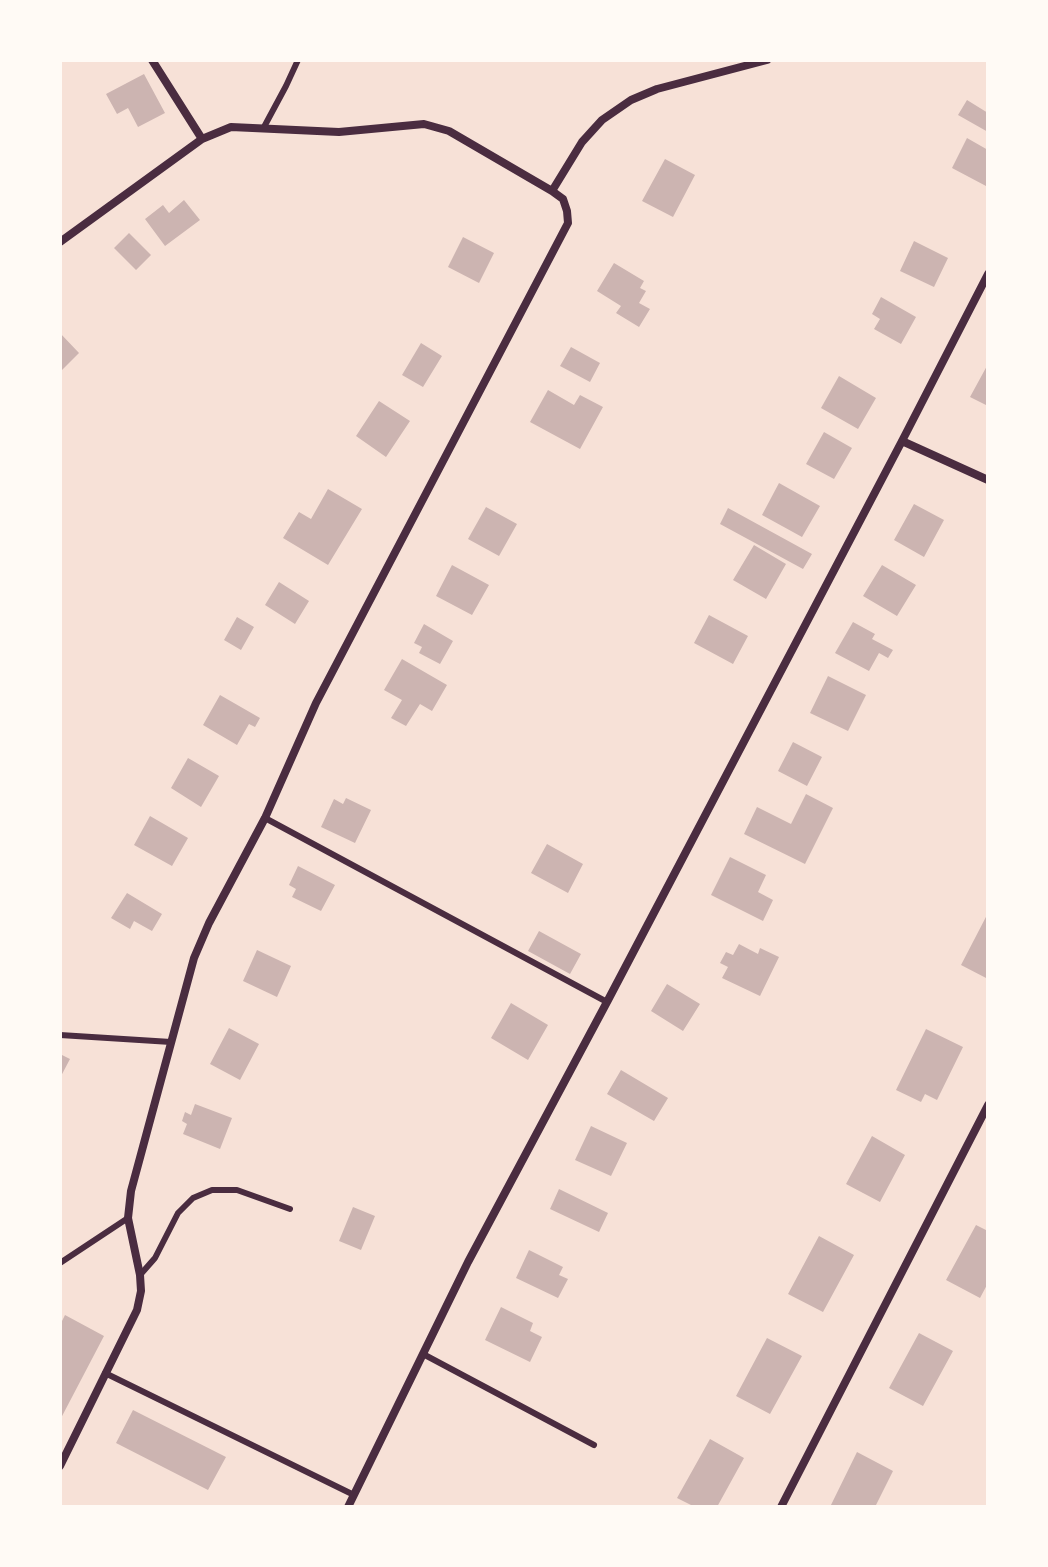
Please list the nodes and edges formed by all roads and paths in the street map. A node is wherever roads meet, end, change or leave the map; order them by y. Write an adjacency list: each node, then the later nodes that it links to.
1 (152, 60): 5 (street)
2 (298, 60): 4 (lane)
3 (767, 60): 6 (street)
4 (264, 127): 5 (street); 6 (street)
5 (202, 139): 7 (street)
6 (552, 191): 11 (street)
7 (60, 242)
8 (988, 274): 9 (street)
9 (902, 441): 10 (street); 12 (street)
10 (988, 480)
11 (265, 818): 12 (lane); 14 (street)
12 (607, 1002): 20 (street)
13 (60, 1035): 14 (lane)
14 (171, 1042): 17 (street)
15 (988, 1105): 26 (street)
16 (290, 1209): 19 (lane)
17 (128, 1218): 18 (lane); 19 (street)
18 (60, 1263)
19 (140, 1275): 21 (street)
20 (423, 1354): 22 (lane); 24 (street)
21 (105, 1373): 23 (street); 24 (lane)
22 (594, 1445)
23 (60, 1466)
24 (354, 1495): 25 (street)
25 (348, 1507)
26 (781, 1507)

